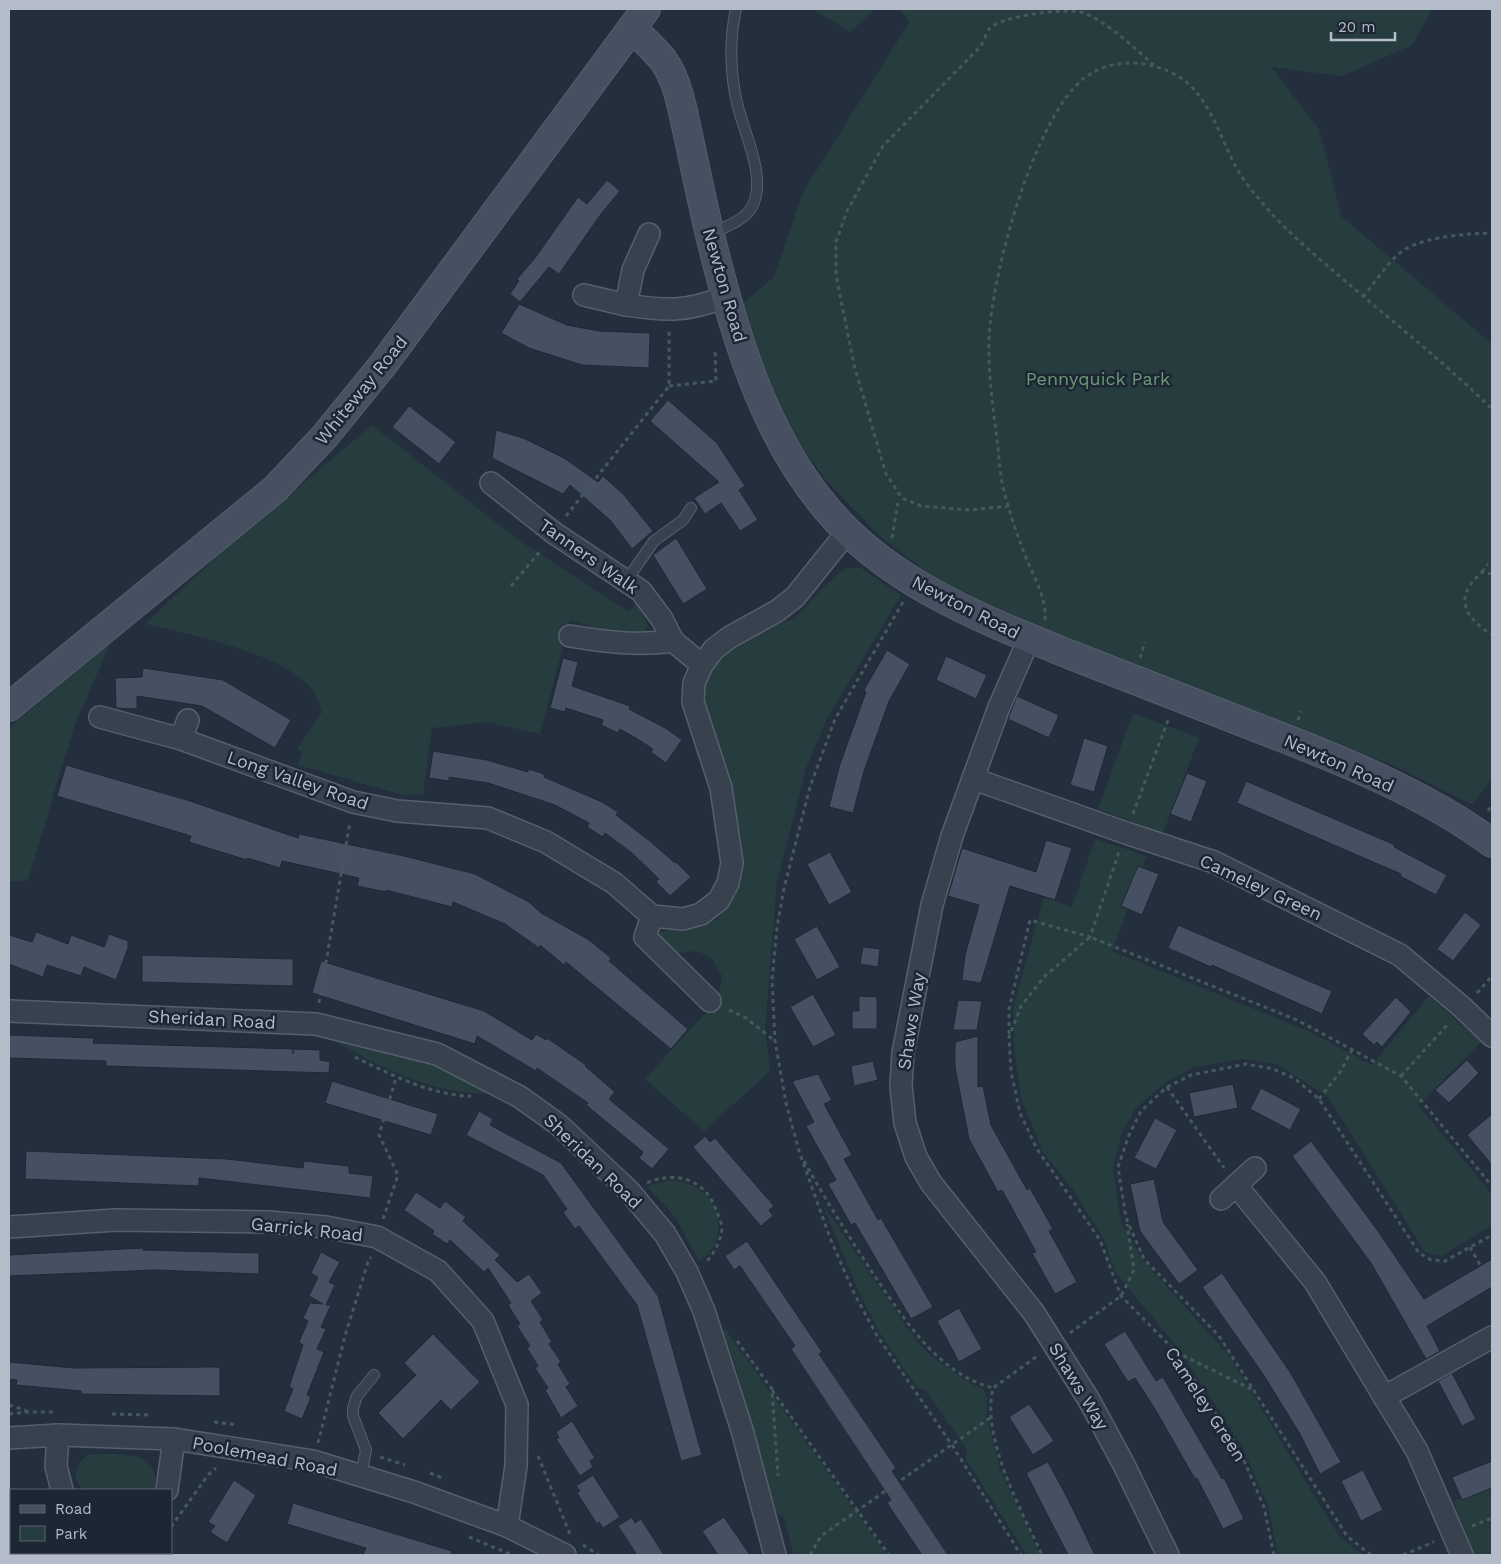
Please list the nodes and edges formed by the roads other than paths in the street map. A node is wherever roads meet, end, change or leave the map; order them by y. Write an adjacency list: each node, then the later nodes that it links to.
1 (736, 9): 4 (lane)
2 (639, 18): 4 (street, Newton Road); 16 (street, Whiteway Road)
3 (649, 234): 7 (street)
4 (710, 235): 6 (street, Newton Road)
5 (584, 295): 7 (street)
6 (725, 297): 7 (street); 10 (street, Newton Road)
7 (626, 305)
8 (490, 483): 11 (street, Tanners Walk)
9 (690, 508): 11 (lane)
10 (848, 532): 13 (street, Newton Road); 15 (street)
11 (626, 581): 14 (street, Tanners Walk)
12 (570, 636): 14 (street)
13 (1032, 640): 18 (street, Shaws Way); 19 (street, Newton Road)
14 (673, 641): 15 (street, Tanners Walk)
15 (702, 665): 20 (street)
16 (9, 707)
17 (100, 716): 20 (street, Long Valley Road)
18 (974, 779): 23 (street, Cameley Green); 38 (street, Shaws Way)
19 (1492, 843)
20 (652, 916): 21 (street)
21 (710, 1001)
22 (9, 1011): 37 (street, Sheridan Road)
23 (1492, 1036)
24 (1255, 1168): 28 (street)
25 (9, 1226): 35 (street, Garrick Road)
26 (1492, 1338): 28 (street)
27 (374, 1375): 32 (lane)
28 (1384, 1397): 39 (street)
29 (58, 1435): 30 (street, Poolemead Road); 31 (street, Poolemead Road); 33 (street)
30 (9, 1438)
31 (174, 1439): 32 (street, Poolemead Road); 34 (street)
32 (360, 1476): 35 (street, Poolemead Road)
33 (62, 1489)
34 (167, 1489)
35 (507, 1526): 36 (street, Poolemead Road)
36 (568, 1546)
37 (775, 1555)
38 (1168, 1555)
39 (1462, 1555)

